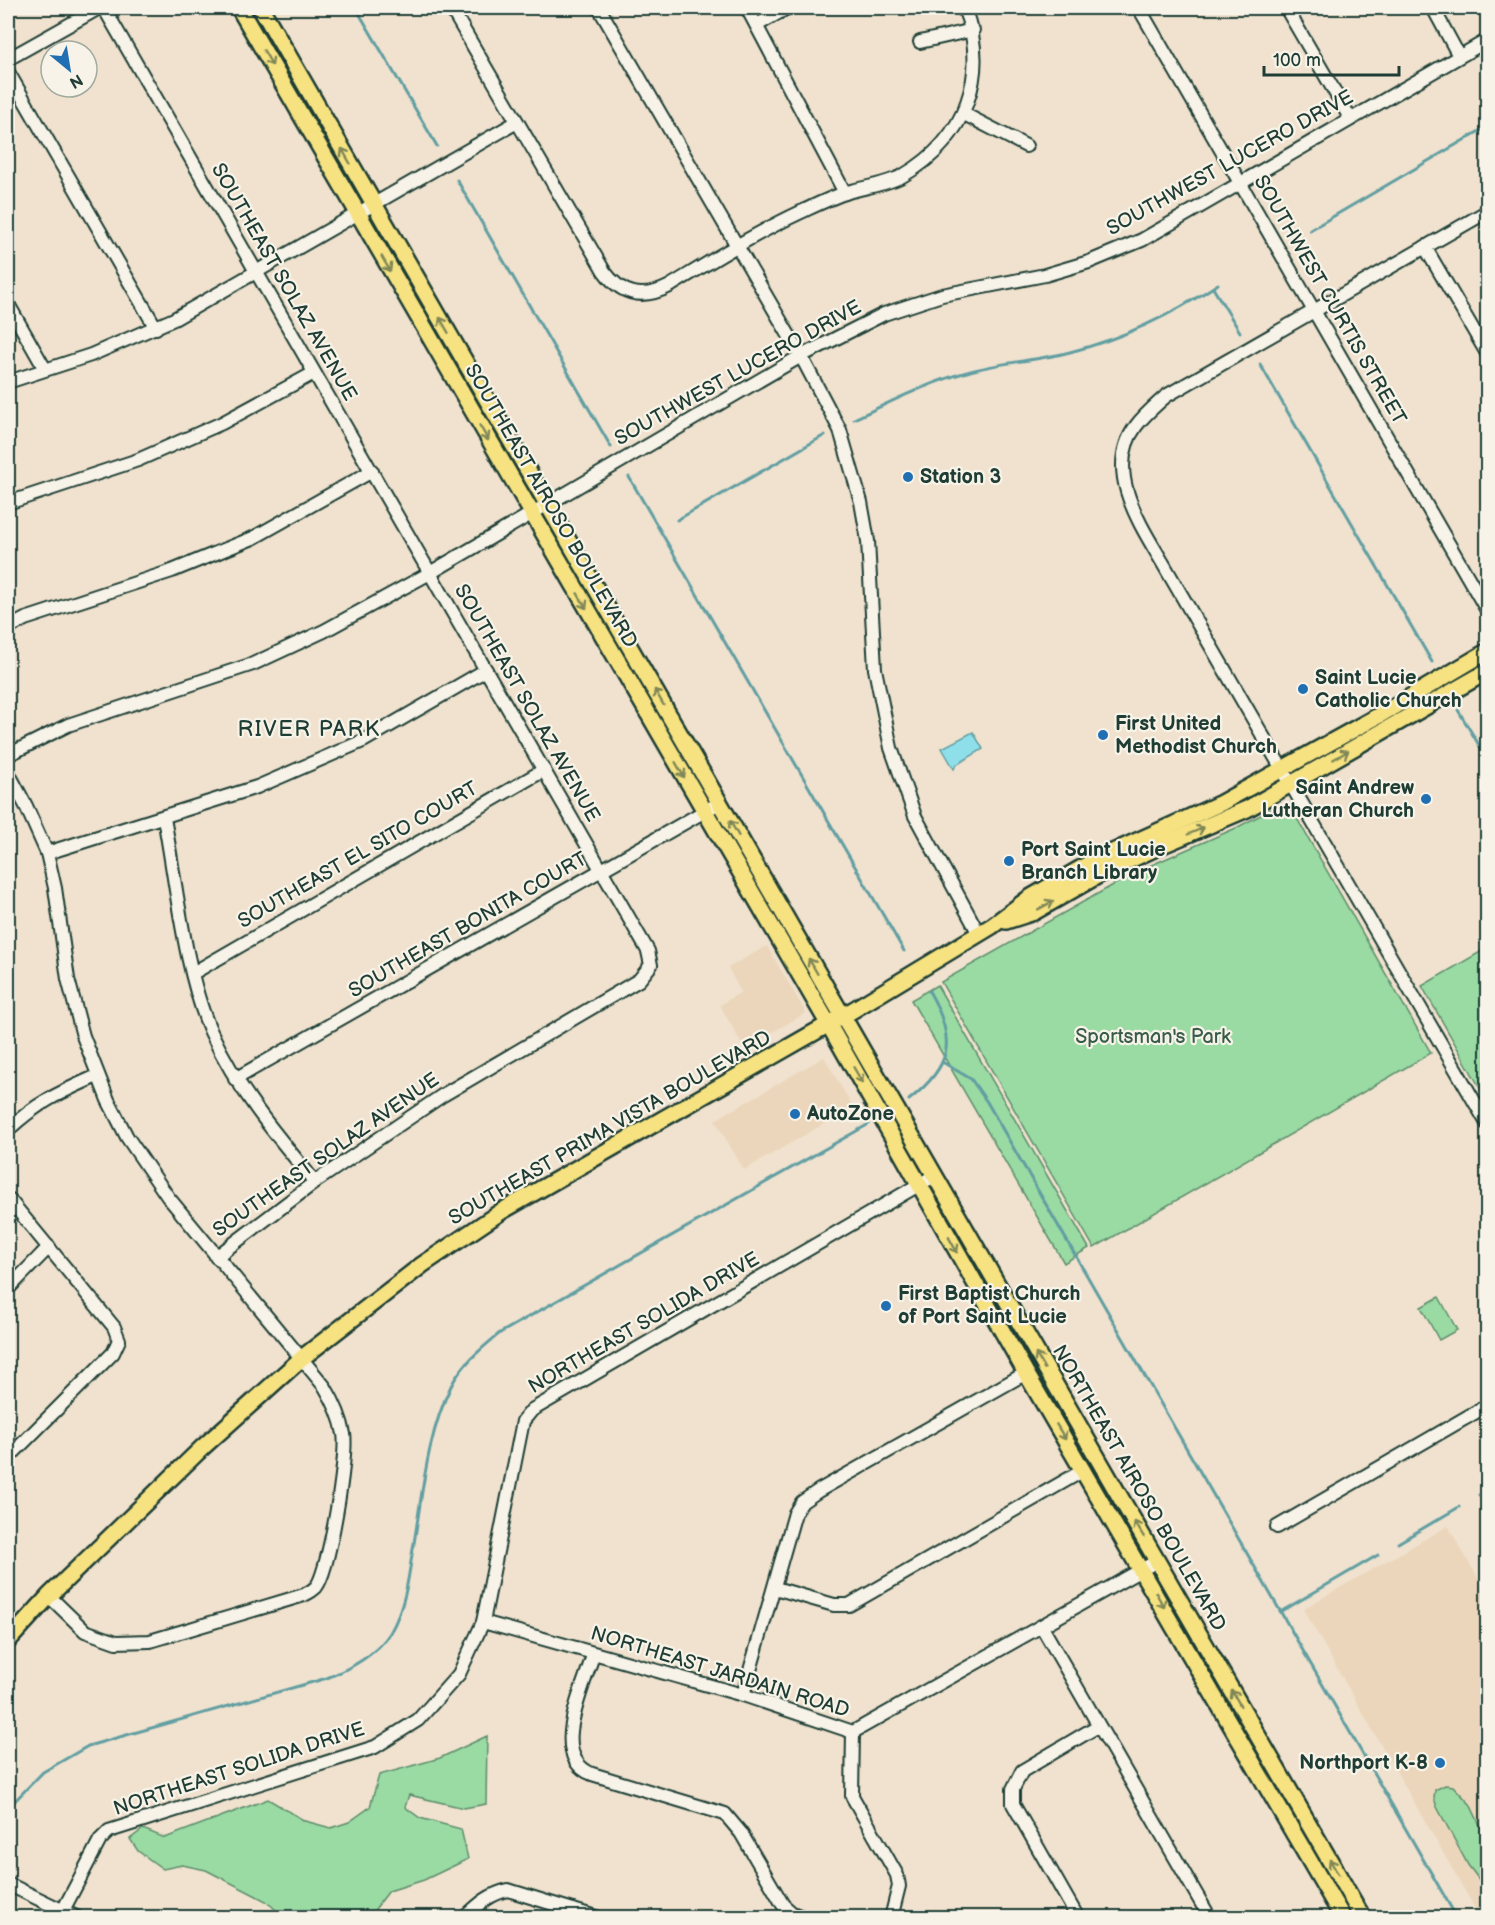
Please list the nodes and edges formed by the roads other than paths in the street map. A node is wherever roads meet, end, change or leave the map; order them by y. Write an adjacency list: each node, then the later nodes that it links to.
1 (99, 8): 18 (street)
2 (104, 8): 31 (street, SOUTHEAST SOLAZ AVENUE)
3 (239, 8): 28 (main road, SOUTHEAST AIROSO BOULEVARD, one-way to 28)
4 (261, 8): 26 (main road, SOUTHEAST AIROSO BOULEVARD, one-way to 4)
5 (451, 8): 22 (street)
6 (599, 8): 29 (street)
7 (747, 8): 13 (street)
8 (787, 8): 13 (street)
9 (964, 8): 14 (street)
10 (1139, 8): 24 (street, SOUTHWEST CURTIS STREET)
11 (1286, 8): 21 (street)
12 (1433, 8): 17 (street)
13 (757, 24): 25 (street)
14 (973, 30): 16 (street); 20 (street)
15 (1488, 40): 17 (street, SOUTHWEST LUCERO DRIVE)
16 (920, 42)
17 (1459, 56): 21 (street, SOUTHWEST LUCERO DRIVE)
18 (8, 59)
19 (8, 72): 34 (street)
20 (964, 114): 23 (street); 25 (street)
21 (1350, 118): 24 (street, SOUTHWEST LUCERO DRIVE)
22 (517, 122): 26 (street); 29 (street)
23 (1026, 146)
24 (1240, 183): 33 (street, SOUTHWEST CURTIS STREET); 36 (street, SOUTHWEST LUCERO DRIVE)
25 (845, 193): 29 (street)
26 (374, 205): 28 (street); 37 (main road, SOUTHEAST AIROSO BOULEVARD, one-way to 26)
27 (1488, 211): 30 (street)
28 (357, 213): 31 (street); 39 (main road, SOUTHEAST AIROSO BOULEVARD, one-way to 39)
29 (736, 247): 36 (street)
30 (1425, 247): 33 (street); 35 (street)
31 (256, 272): 34 (street); 40 (street, SOUTHEAST SOLAZ AVENUE)
32 (8, 304): 38 (street)
33 (1313, 310): 47 (street, SOUTHWEST CURTIS STREET); 55 (street)
34 (156, 328): 38 (street)
35 (1488, 355)
36 (801, 356): 44 (street, SOUTHWEST LUCERO DRIVE); 64 (street)
37 (464, 360): 39 (main road); 44 (main road, SOUTHEAST AIROSO BOULEVARD)
38 (45, 369): 41 (street)
39 (448, 370): 45 (main road, SOUTHEAST AIROSO BOULEVARD, one-way to 45)
40 (314, 373): 42 (street, SOUTHEAST SOLAZ AVENUE); 43 (street)
41 (8, 382)
42 (372, 471): 46 (street, SOUTHEAST SOLAZ AVENUE); 48 (street)
43 (8, 503)
44 (547, 503): 45 (street, SOUTHWEST LUCERO DRIVE); 49 (main road, SOUTHEAST AIROSO BOULEVARD)
45 (531, 512): 46 (street, SOUTHWEST LUCERO DRIVE); 51 (main road, SOUTHEAST AIROSO BOULEVARD, one-way to 51)
46 (430, 573): 52 (street, SOUTHEAST SOLAZ AVENUE); 54 (street, SOUTHWEST LUCERO DRIVE)
47 (1488, 612)
48 (8, 628)
49 (632, 650): 51 (main road); 59 (main road, SOUTHEAST AIROSO BOULEVARD, one-way to 49)
50 (1488, 651): 55 (main road)
51 (615, 659): 60 (main road, SOUTHEAST AIROSO BOULEVARD, one-way to 60)
52 (486, 670): 56 (street, SOUTHEAST SOLAZ AVENUE); 61 (street)
53 (1488, 671): 58 (main road, one-way to 53)
54 (8, 755)
55 (1282, 769): 58 (street); 64 (main road)
56 (543, 770): 63 (street, SOUTHEAST SOLAZ AVENUE); 65 (street, SOUTHEAST EL SITO COURT)
57 (8, 772): 62 (street)
58 (1291, 785): 64 (main road, one-way to 58); 70 (street)
59 (719, 802): 60 (street, SOUTHEAST BONITA COURT); 66 (main road, SOUTHEAST AIROSO BOULEVARD, one-way to 59)
60 (703, 811): 63 (street, SOUTHEAST BONITA COURT); 67 (main road, SOUTHEAST AIROSO BOULEVARD)
61 (164, 818): 62 (street); 65 (street)
62 (46, 854): 68 (street)
63 (602, 871): 69 (street, SOUTHEAST BONITA COURT); 73 (street, SOUTHEAST SOLAZ AVENUE)
64 (986, 930): 66 (main road, SOUTHEAST PRIMA VISTA BOULEVARD)
65 (193, 973): 69 (street)
66 (843, 1016): 67 (main road, SOUTHEAST PRIMA VISTA BOULEVARD); 72 (main road, NORTHEAST AIROSO BOULEVARD)
67 (828, 1024): 74 (main road, NORTHEAST AIROSO BOULEVARD, one-way to 74); 79 (main road, SOUTHEAST PRIMA VISTA BOULEVARD)
68 (97, 1076): 71 (street); 77 (street)
69 (235, 1079): 73 (street)
70 (1488, 1125)
71 (8, 1130)
72 (934, 1176): 74 (street, NORTHEAST SOLIDA DRIVE); 85 (main road, NORTHEAST AIROSO BOULEVARD, one-way to 72)
73 (315, 1182): 77 (street, SOUTHEAST SOLAZ AVENUE)
74 (920, 1185): 80 (main road, NORTHEAST AIROSO BOULEVARD, one-way to 80); 89 (street, NORTHEAST SOLIDA DRIVE)
75 (8, 1198): 76 (street)
76 (49, 1247): 78 (street); 82 (street)
77 (216, 1257): 79 (street)
78 (8, 1289)
79 (302, 1358): 88 (main road, SOUTHEAST PRIMA VISTA BOULEVARD); 88 (street)
80 (1026, 1373): 83 (main road, NORTHEAST AIROSO BOULEVARD, one-way to 83); 87 (street)
81 (1488, 1406): 84 (street)
82 (8, 1458)
83 (1084, 1470): 86 (main road, NORTHEAST AIROSO BOULEVARD); 87 (street)
84 (1277, 1527)
85 (1157, 1561): 86 (street, NORTHEAST JARDAIN ROAD); 106 (main road, NORTHEAST AIROSO BOULEVARD, one-way to 85)
86 (1142, 1569): 90 (street, NORTHEAST JARDAIN ROAD); 105 (main road, NORTHEAST AIROSO BOULEVARD, one-way to 105)
87 (775, 1588): 93 (street)
88 (49, 1596): 91 (main road, SOUTHEAST PRIMA VISTA BOULEVARD)
89 (483, 1622): 92 (street, NORTHEAST JARDAIN ROAD); 97 (street, NORTHEAST SOLIDA DRIVE)
90 (1042, 1627): 94 (street); 95 (street, NORTHEAST JARDAIN ROAD)
91 (8, 1641)
92 (593, 1655): 93 (street, NORTHEAST JARDAIN ROAD); 101 (street)
93 (743, 1695): 95 (street, NORTHEAST JARDAIN ROAD)
94 (1098, 1726): 103 (street); 104 (street)
95 (853, 1732): 102 (street)
96 (8, 1884): 97 (street)
97 (61, 1914): 98 (street)
98 (78, 1917)
99 (464, 1917): 100 (street)
100 (599, 1917)
101 (805, 1917)
102 (891, 1917)
103 (1078, 1917)
104 (1210, 1917)
105 (1343, 1917)
106 (1363, 1917)

